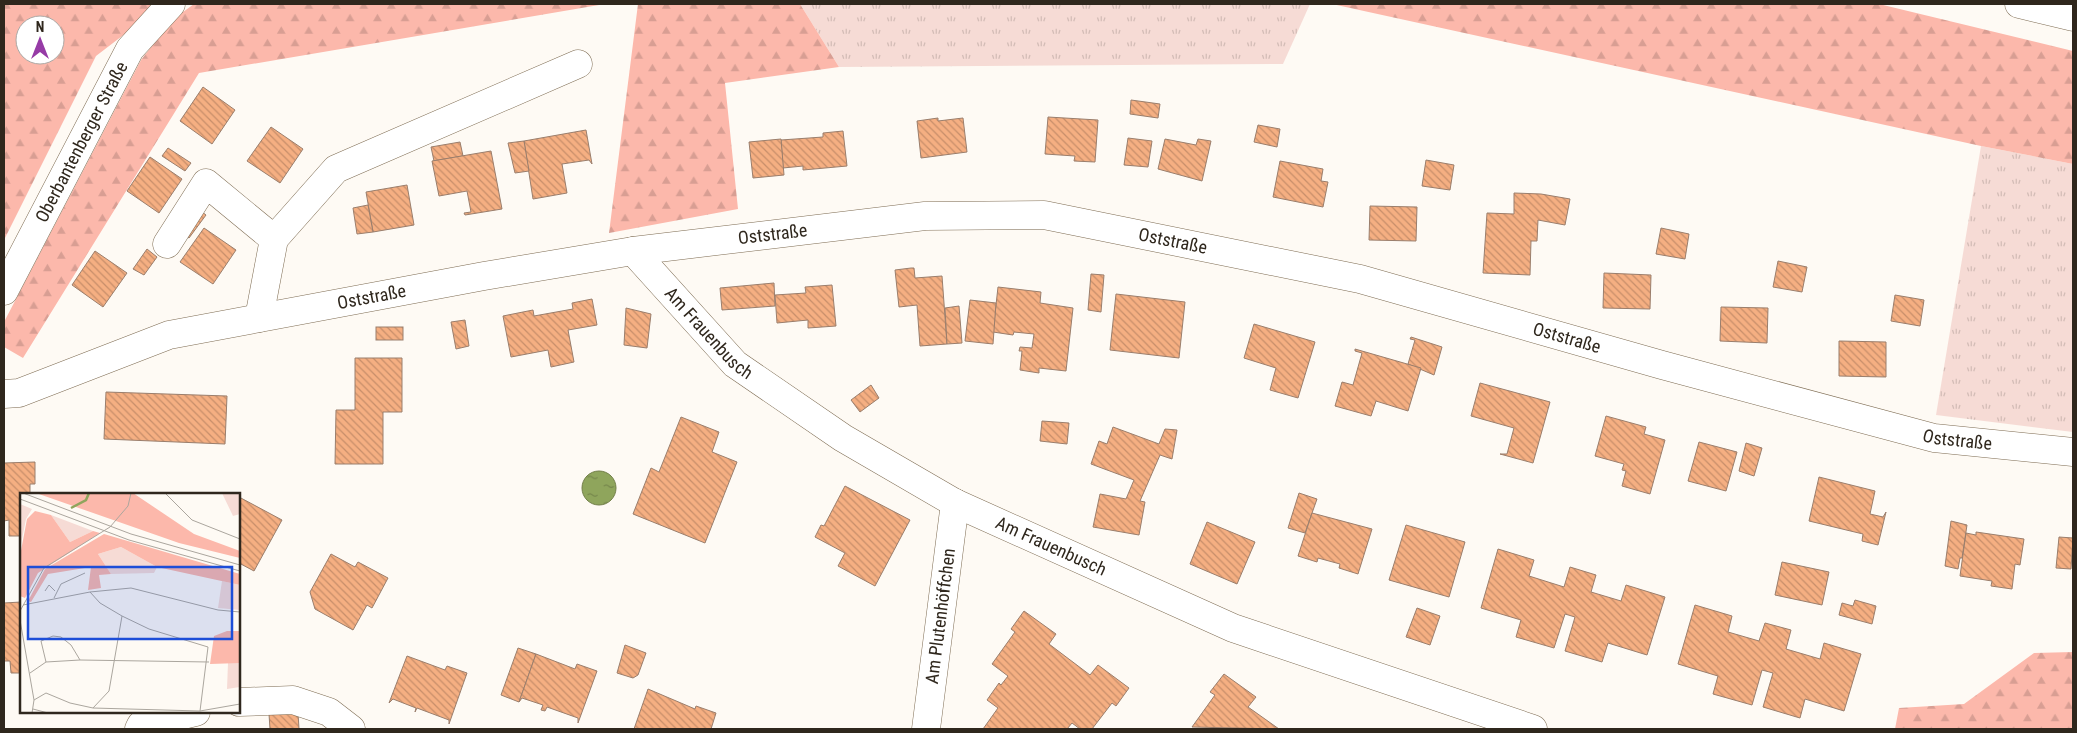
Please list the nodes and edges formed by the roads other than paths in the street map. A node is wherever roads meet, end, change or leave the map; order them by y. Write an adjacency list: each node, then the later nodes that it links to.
1 (171, 4): 8 (main road, Oberbantenberger Straße)
2 (2019, 4): 3 (main road)
3 (2073, 17)
4 (578, 64): 5 (main road)
5 (274, 239): 6 (main road); 9 (main road)
6 (167, 244)
7 (633, 251): 9 (main road, Oststraße); 11 (main road, Oststraße); 12 (main road, Am Frauenbusch)
8 (4, 291)
9 (259, 318): 10 (main road, Oststraße)
10 (4, 394)
11 (2073, 452)
12 (955, 503): 17 (main road, Am Plutenhöffchen); 18 (main road, Am Frauenbusch)
13 (240, 702): 16 (main road)
14 (192, 713): 15 (main road)
15 (139, 729)
16 (351, 729)
17 (926, 729)
18 (1533, 729)

